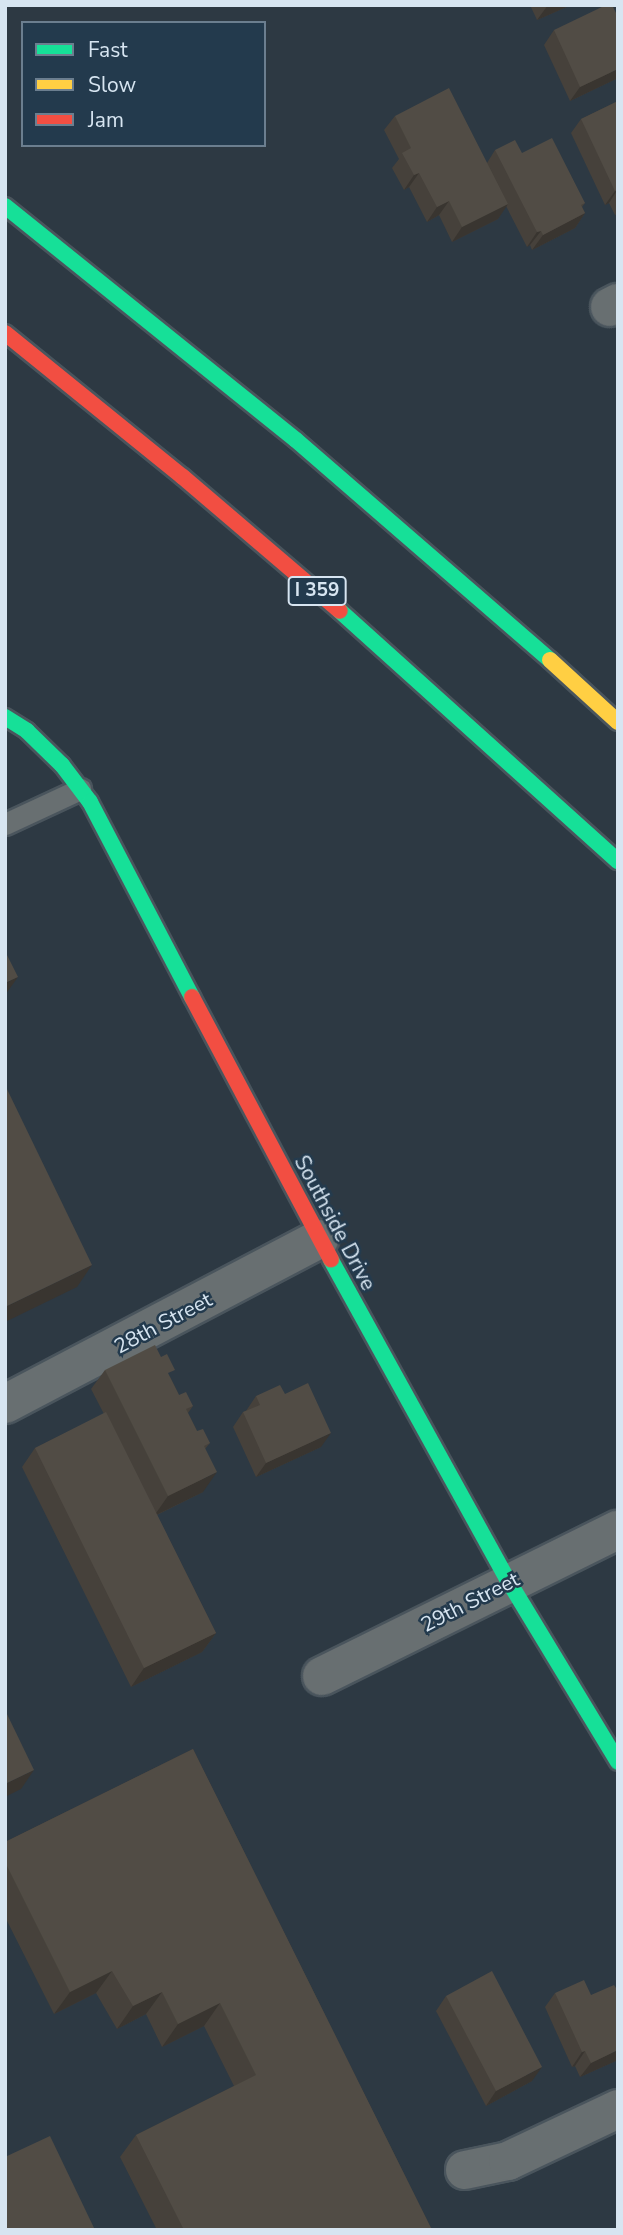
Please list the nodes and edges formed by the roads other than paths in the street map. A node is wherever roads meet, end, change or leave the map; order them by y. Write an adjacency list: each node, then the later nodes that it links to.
1 (5, 206): 4 (main road)
2 (5, 333): 7 (main road, I 359)
3 (5, 717): 5 (main road, Southside Drive)
4 (618, 722)
5 (80, 789): 6 (lane); 8 (main road, Southside Drive)
6 (5, 824)
7 (618, 861)
8 (319, 1239): 9 (street, 28th Street); 11 (main road, Southside Drive)
9 (5, 1404)
10 (618, 1530): 11 (street, 29th Street)
11 (509, 1582): 12 (street, 29th Street); 13 (main road, Southside Drive)
12 (322, 1676)
13 (618, 1762)
14 (618, 2109): 15 (street)
15 (465, 2170)

